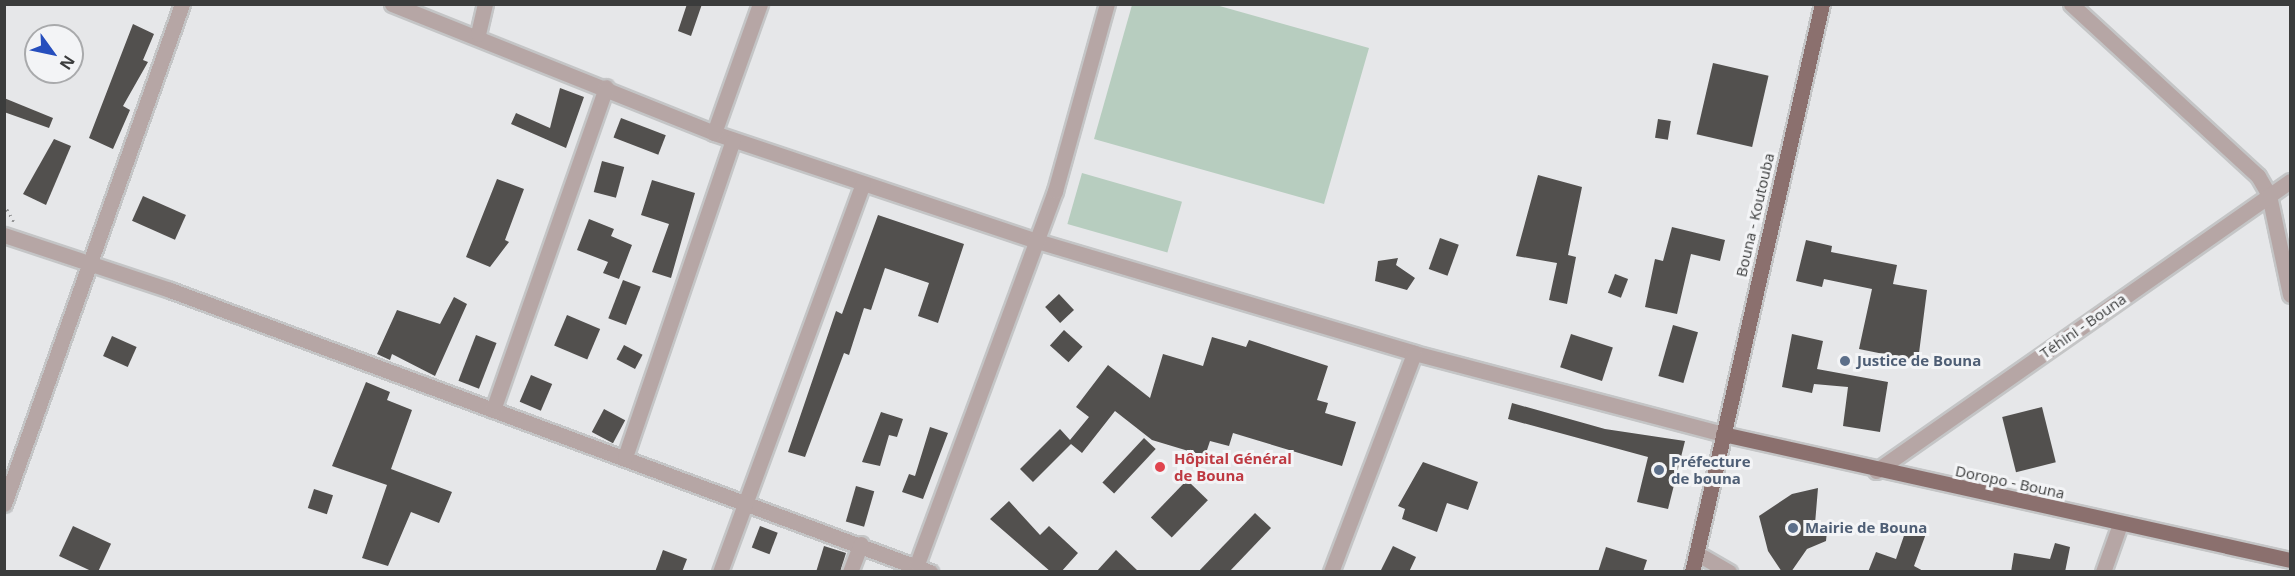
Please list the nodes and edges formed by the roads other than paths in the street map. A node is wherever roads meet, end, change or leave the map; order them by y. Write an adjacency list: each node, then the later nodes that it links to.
1 (182, 4): 17 (street)
2 (392, 4): 8 (street)
3 (485, 4): 8 (street)
4 (760, 4): 10 (street)
5 (1107, 4): 16 (street)
6 (1822, 4): 21 (main road, Bouna - Koutouba)
7 (2071, 4): 14 (street)
8 (478, 34): 9 (street)
9 (606, 87): 10 (street); 20 (street)
10 (714, 133): 11 (street)
11 (733, 140): 13 (street); 22 (street)
12 (2290, 181): 14 (street, Téhini - Bouna)
13 (863, 183): 16 (street); 24 (street)
14 (2269, 195): 18 (street); 23 (street, Téhini - Bouna)
15 (4, 235): 17 (street)
16 (1037, 242): 19 (street); 30 (street)
17 (91, 267): 20 (street); 25 (street)
18 (2290, 295)
19 (1414, 353): 21 (street); 33 (street)
20 (494, 410): 22 (street)
21 (1723, 434): 23 (main road, Doropo - Bouna); 28 (main road, Bouna - Koutouba)
22 (624, 458): 24 (street)
23 (1876, 471): 26 (main road, Doropo - Bouna)
24 (745, 502): 27 (street); 31 (street)
25 (4, 504)
26 (2120, 524): 29 (main road, Doropo - Bouna); 36 (street)
27 (861, 544): 30 (street); 32 (street)
28 (1698, 554): 34 (main road, Bouna - Koutouba); 35 (street)
29 (2290, 560)
30 (923, 568)
31 (720, 572)
32 (850, 572)
33 (1331, 572)
34 (1692, 572)
35 (1729, 572)
36 (2103, 572)

